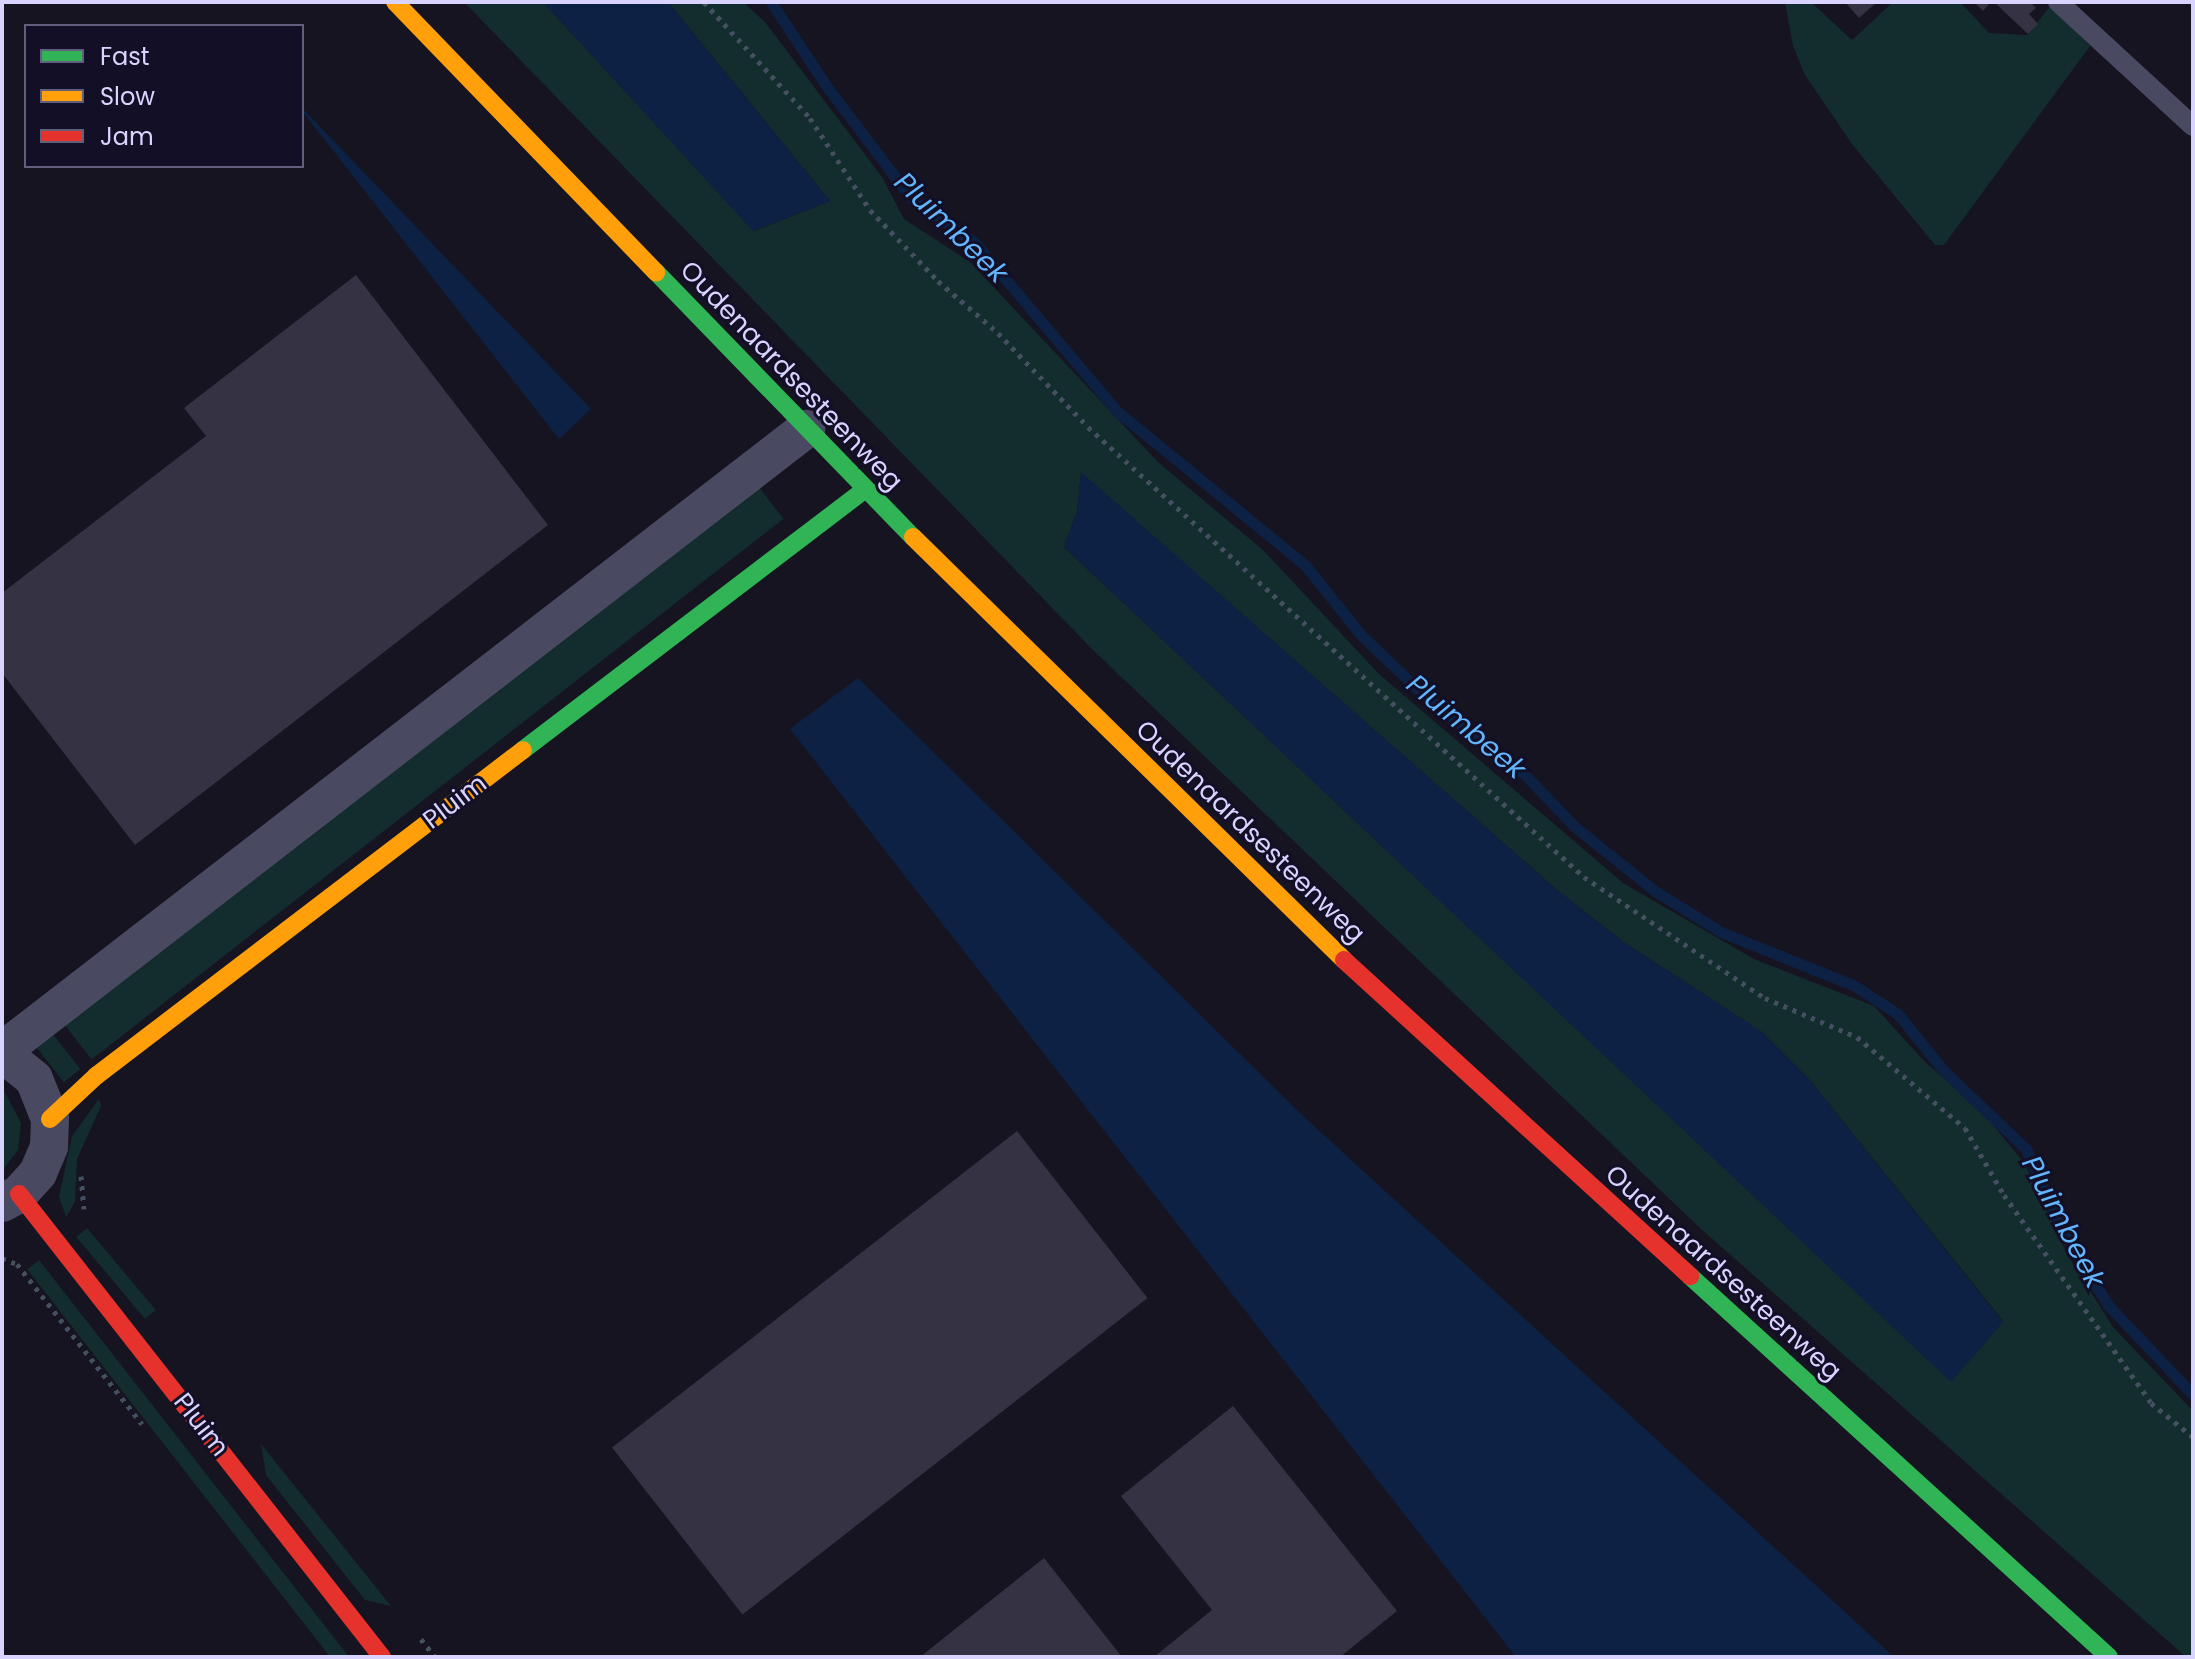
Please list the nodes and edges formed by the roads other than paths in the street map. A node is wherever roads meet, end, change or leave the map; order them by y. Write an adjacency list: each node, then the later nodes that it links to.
1 (395, 2): 4 (main road, Oudenaardsesteenweg)
2 (2058, 2): 3 (lane)
3 (2193, 126)
4 (806, 429): 5 (main road, Oudenaardsesteenweg); 6 (street)
5 (865, 489): 7 (main road, Pluim); 10 (main road, Oudenaardsesteenweg)
6 (2, 1052): 7 (street)
7 (50, 1119): 8 (street)
8 (11, 1199): 9 (main road, Pluim)
9 (382, 1657)
10 (2109, 1657)

